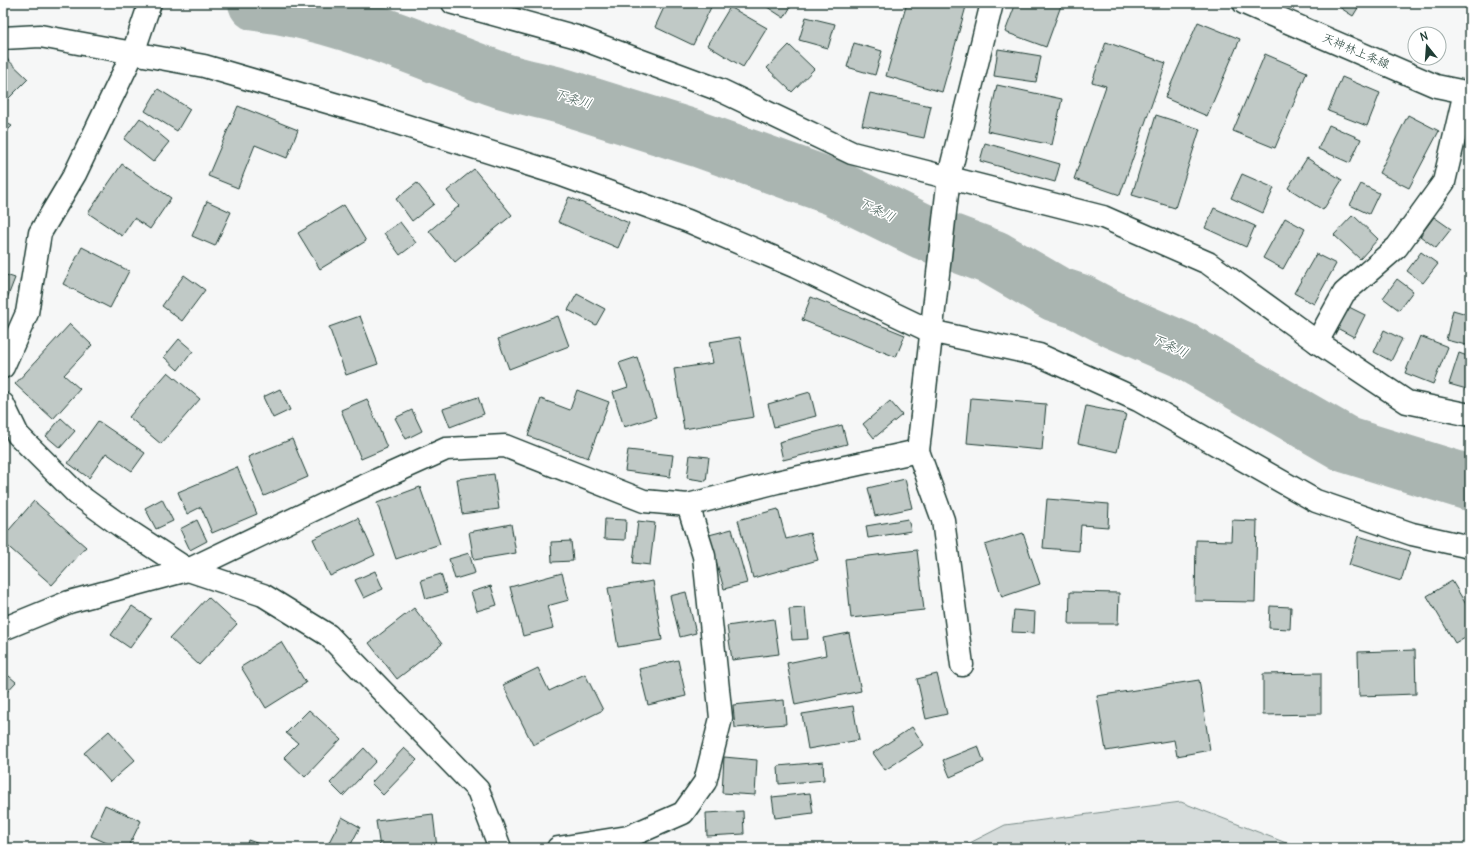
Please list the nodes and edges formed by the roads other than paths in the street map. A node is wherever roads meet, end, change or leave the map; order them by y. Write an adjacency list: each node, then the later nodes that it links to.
1 (150, 3): 6 (street)
2 (453, 3): 8 (street)
3 (992, 3): 8 (street)
4 (1244, 3): 7 (street, 天神林上条線)
5 (3, 38): 6 (street)
6 (133, 52): 9 (street); 11 (street)
7 (1468, 92): 10 (street)
8 (949, 176): 9 (street); 10 (street)
9 (930, 331): 14 (street); 16 (street)
10 (1317, 342): 13 (street)
11 (3, 367)
12 (3, 404): 17 (street)
13 (1470, 415)
14 (918, 451): 15 (street); 19 (street)
15 (688, 505): 17 (street); 21 (street)
16 (1470, 547)
17 (188, 570): 18 (street); 20 (street)
18 (3, 629)
19 (962, 665)
20 (500, 848)
21 (558, 848)

